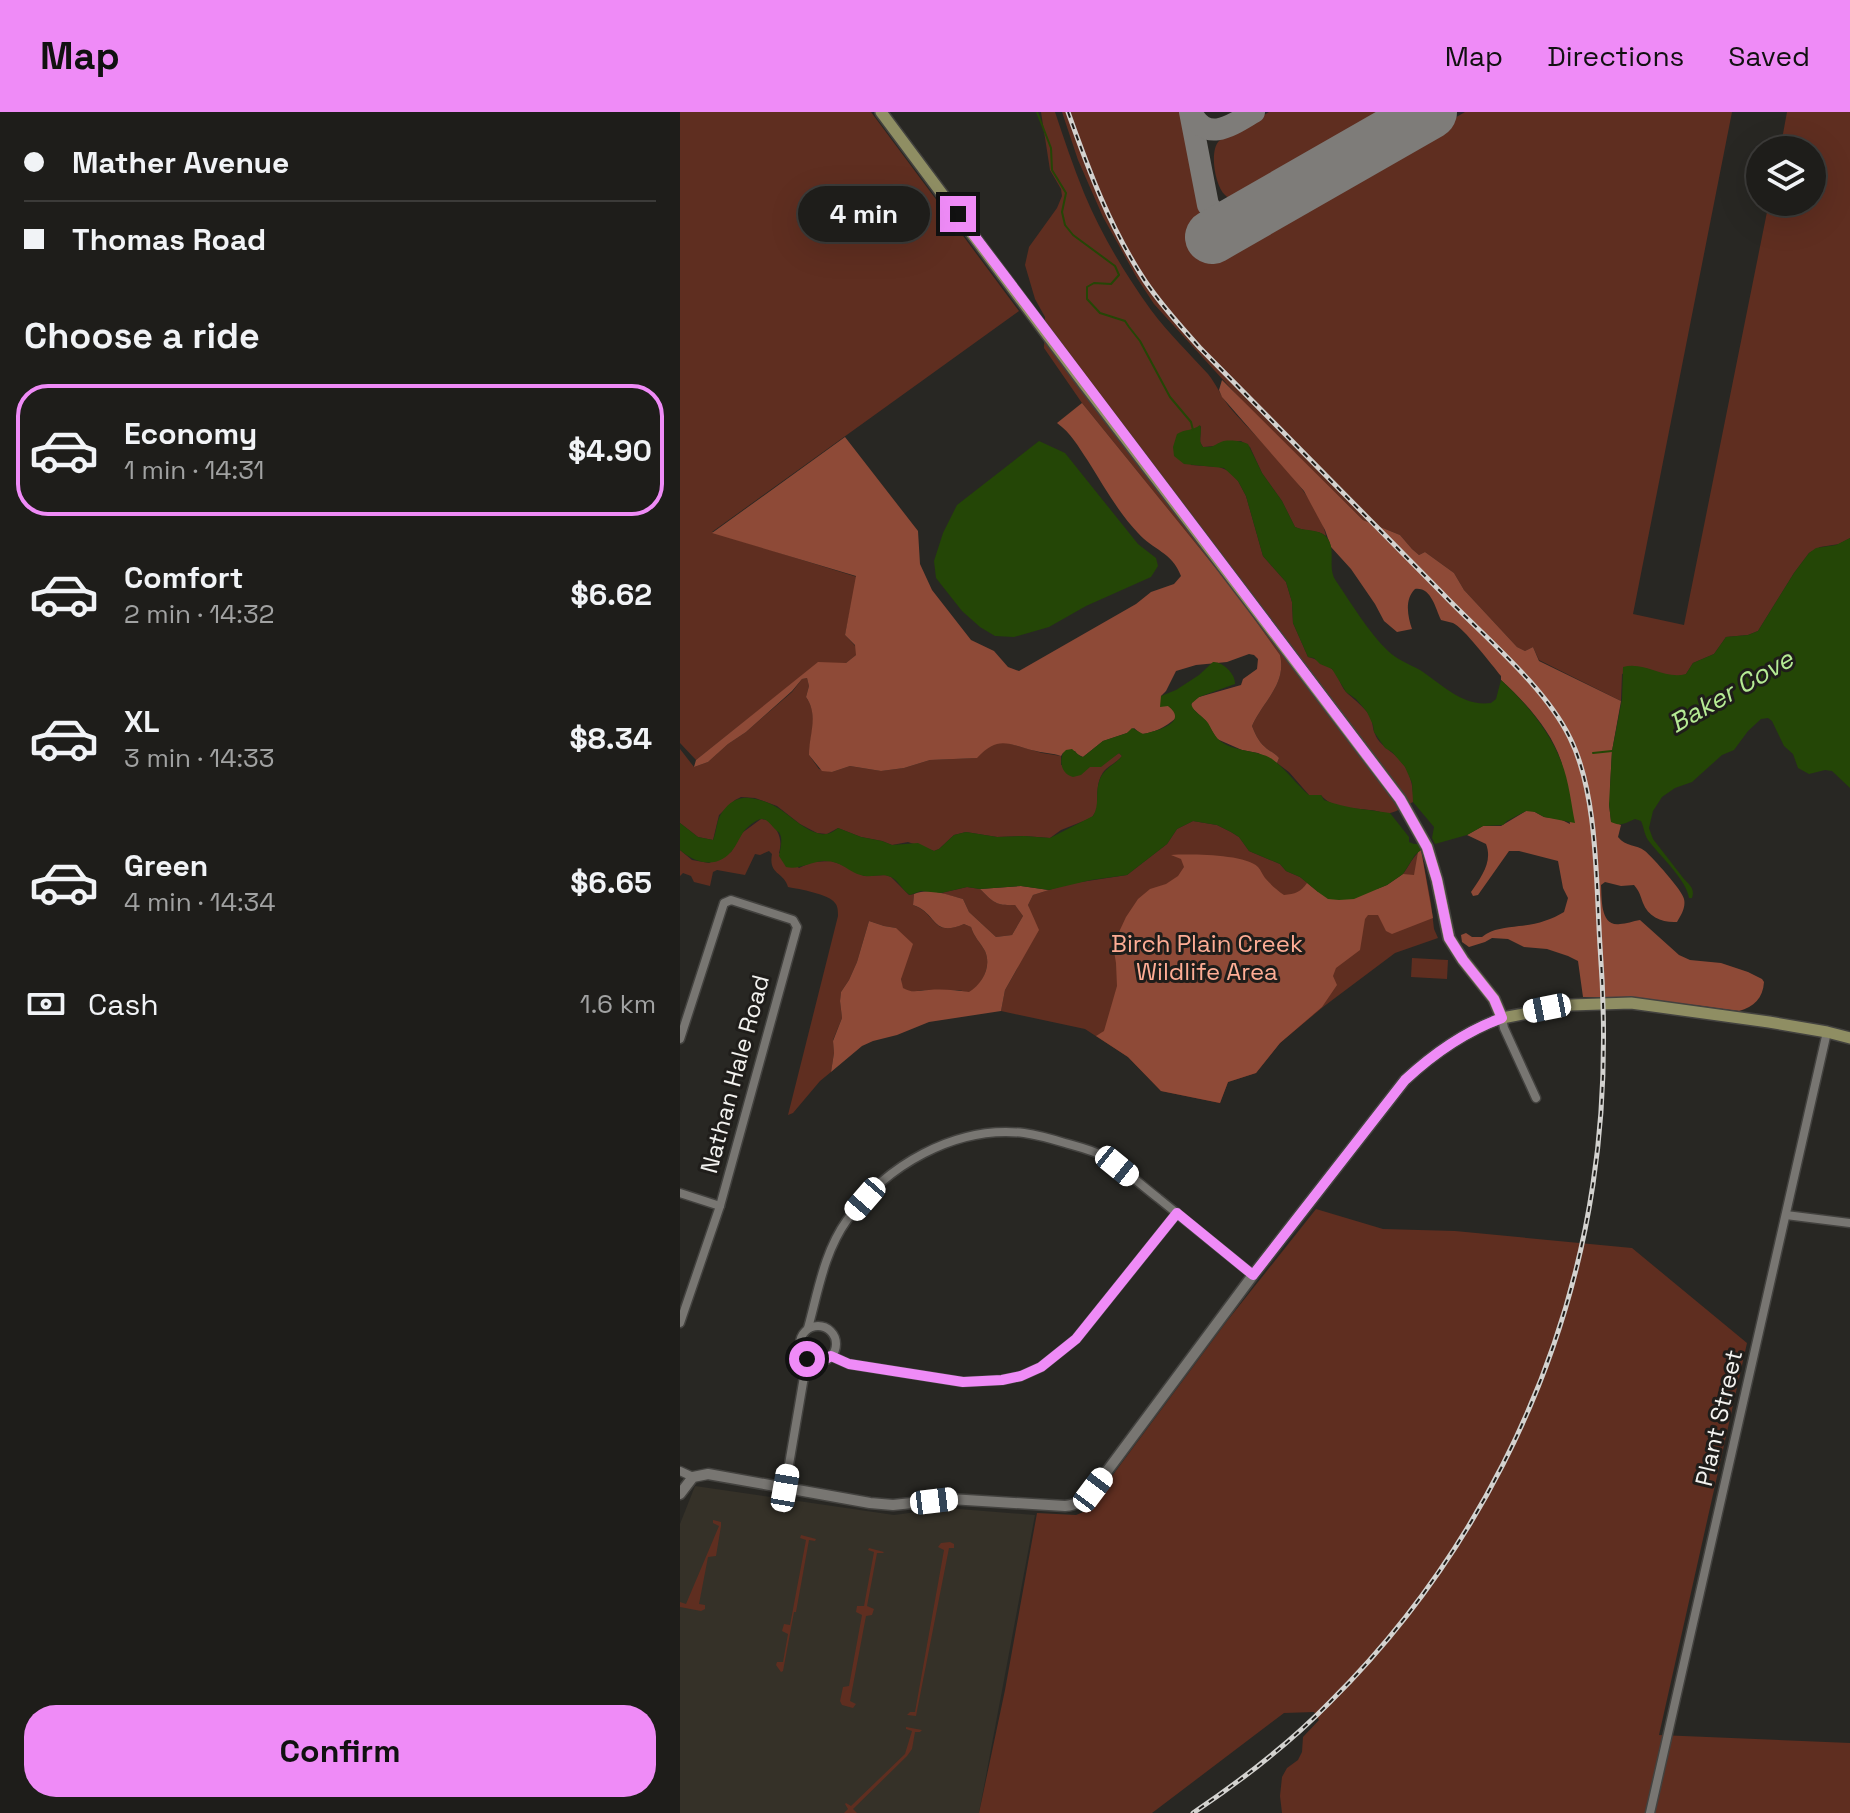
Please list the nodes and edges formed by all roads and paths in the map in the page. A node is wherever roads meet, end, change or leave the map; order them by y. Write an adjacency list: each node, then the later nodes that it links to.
1 (881, 112): 2 (main road)
2 (1502, 1018): 3 (main road); 6 (street); 12 (street)
3 (1827, 1032): 4 (main road); 10 (street, Plant Street)
4 (1850, 1038)
5 (680, 1039): 8 (street, Nathan Hale Road)
6 (1536, 1098)
7 (680, 1193): 8 (street)
8 (720, 1206): 14 (street, Nathan Hale Road)
9 (1177, 1213): 12 (street); 13 (street); 17 (street)
10 (1786, 1215): 11 (street); 23 (street, Plant Street)
11 (1850, 1223)
12 (1253, 1275): 21 (street)
13 (814, 1307): 15 (street); 16 (street)
14 (680, 1323)
15 (821, 1326): 16 (street); 17 (street)
16 (808, 1328): 18 (street)
17 (831, 1356): 18 (street)
18 (807, 1359): 21 (street)
19 (680, 1471): 20 (street)
20 (693, 1477): 21 (street); 22 (street)
21 (785, 1488)
22 (680, 1494)
23 (1650, 1813)

